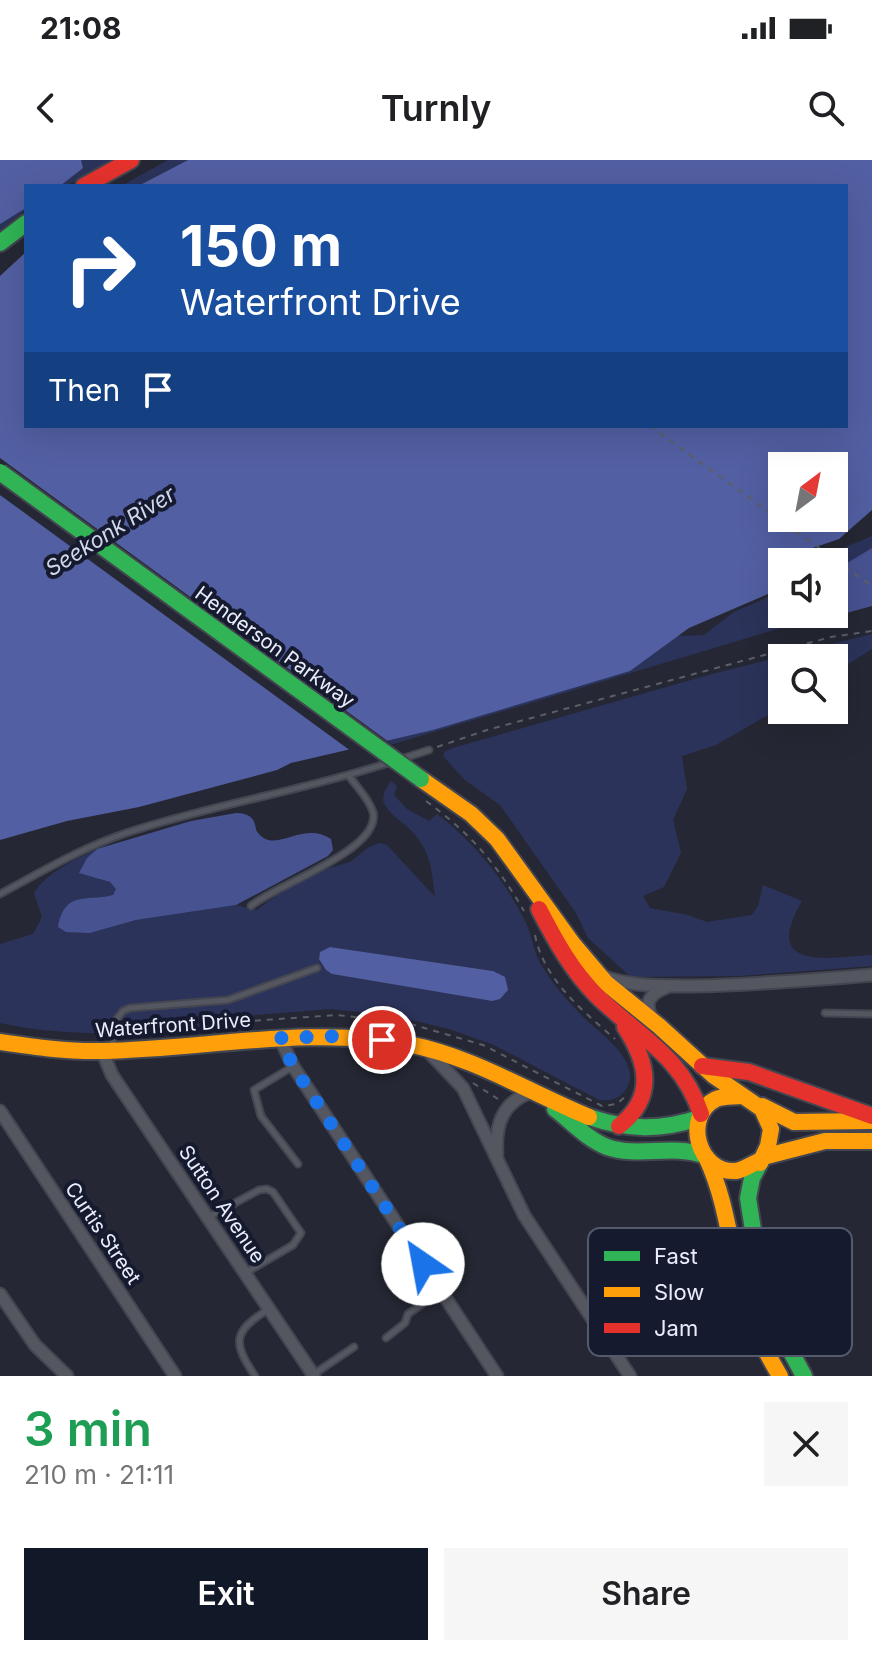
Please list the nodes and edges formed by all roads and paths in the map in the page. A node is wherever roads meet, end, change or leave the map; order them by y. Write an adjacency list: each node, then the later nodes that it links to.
1 (131, 160): 2 (main road)
2 (88, 184)
3 (24, 225): 4 (main road)
4 (0, 243)
5 (653, 428): 7 (path)
6 (0, 472): 12 (main road, Henderson Parkway, bridge)
7 (872, 586)
8 (872, 631): 9 (path)
9 (429, 750): 10 (lane)
10 (349, 776): 13 (lane); 14 (lane)
11 (424, 799): 15 (path)
12 (517, 865): 18 (main road, Henderson Parkway); 21 (main road, Henderson Parkway)
13 (0, 894)
14 (251, 906)
15 (530, 921)
16 (533, 927): 27 (path)
17 (317, 968): 31 (lane)
18 (597, 973): 20 (street); 25 (main road, Henderson Parkway)
19 (872, 975): 20 (street)
20 (672, 986): 25 (street)
21 (612, 1010): 42 (main road, Henderson Parkway); 44 (main road)
22 (825, 1013): 23 (lane)
23 (872, 1014)
24 (207, 1024): 36 (path)
25 (657, 1024): 33 (main road, Henderson Parkway)
26 (280, 1038): 29 (main road, Waterfront Drive); 31 (main road, Waterfront Drive); 34 (street)
27 (617, 1041)
28 (0, 1042): 30 (main road, Waterfront Drive)
29 (424, 1048): 37 (main road, Waterfront Drive); 48 (street)
30 (51, 1049): 31 (main road, Waterfront Drive); 32 (main road)
31 (108, 1050): 50 (street, Sutton Avenue)
32 (0, 1053)
33 (699, 1065): 38 (main road, Henderson Parkway); 43 (main road)
34 (293, 1066): 49 (lane); 54 (street)
35 (469, 1080): 39 (path)
36 (631, 1087)
37 (532, 1092): 44 (main road, Waterfront Drive); 46 (main road, Waterfront Drive); 48 (street)
38 (741, 1096): 40 (main road, Henderson Parkway); 42 (main road)
39 (503, 1101)
40 (758, 1104): 43 (main road, Henderson Parkway); 47 (main road)
41 (0, 1111): 64 (street, Curtis Street)
42 (700, 1116): 44 (main road, Waterfront Drive); 46 (main road, Henderson Parkway)
43 (872, 1119)
44 (619, 1126)
45 (872, 1141): 47 (main road)
46 (705, 1157): 47 (main road); 51 (main road, Henderson Parkway)
47 (761, 1159): 52 (main road)
48 (498, 1163): 57 (street)
49 (298, 1164)
50 (209, 1217): 53 (street, Sutton Avenue); 53 (lane)
51 (732, 1228)
52 (751, 1228)
53 (246, 1273): 56 (street, Sutton Avenue)
54 (440, 1291): 58 (lane); 67 (street)
55 (0, 1294): 63 (street)
56 (270, 1308): 65 (lane); 66 (street, Sutton Avenue)
57 (588, 1312)
58 (386, 1338)
59 (354, 1347): 66 (lane)
60 (617, 1356): 68 (street)
61 (768, 1356): 69 (main road, Henderson Parkway)
62 (793, 1356): 70 (main road)
63 (67, 1376)
64 (175, 1376)
65 (255, 1376)
66 (314, 1376)
67 (497, 1376)
68 (630, 1376)
69 (780, 1376)
70 (804, 1376)

